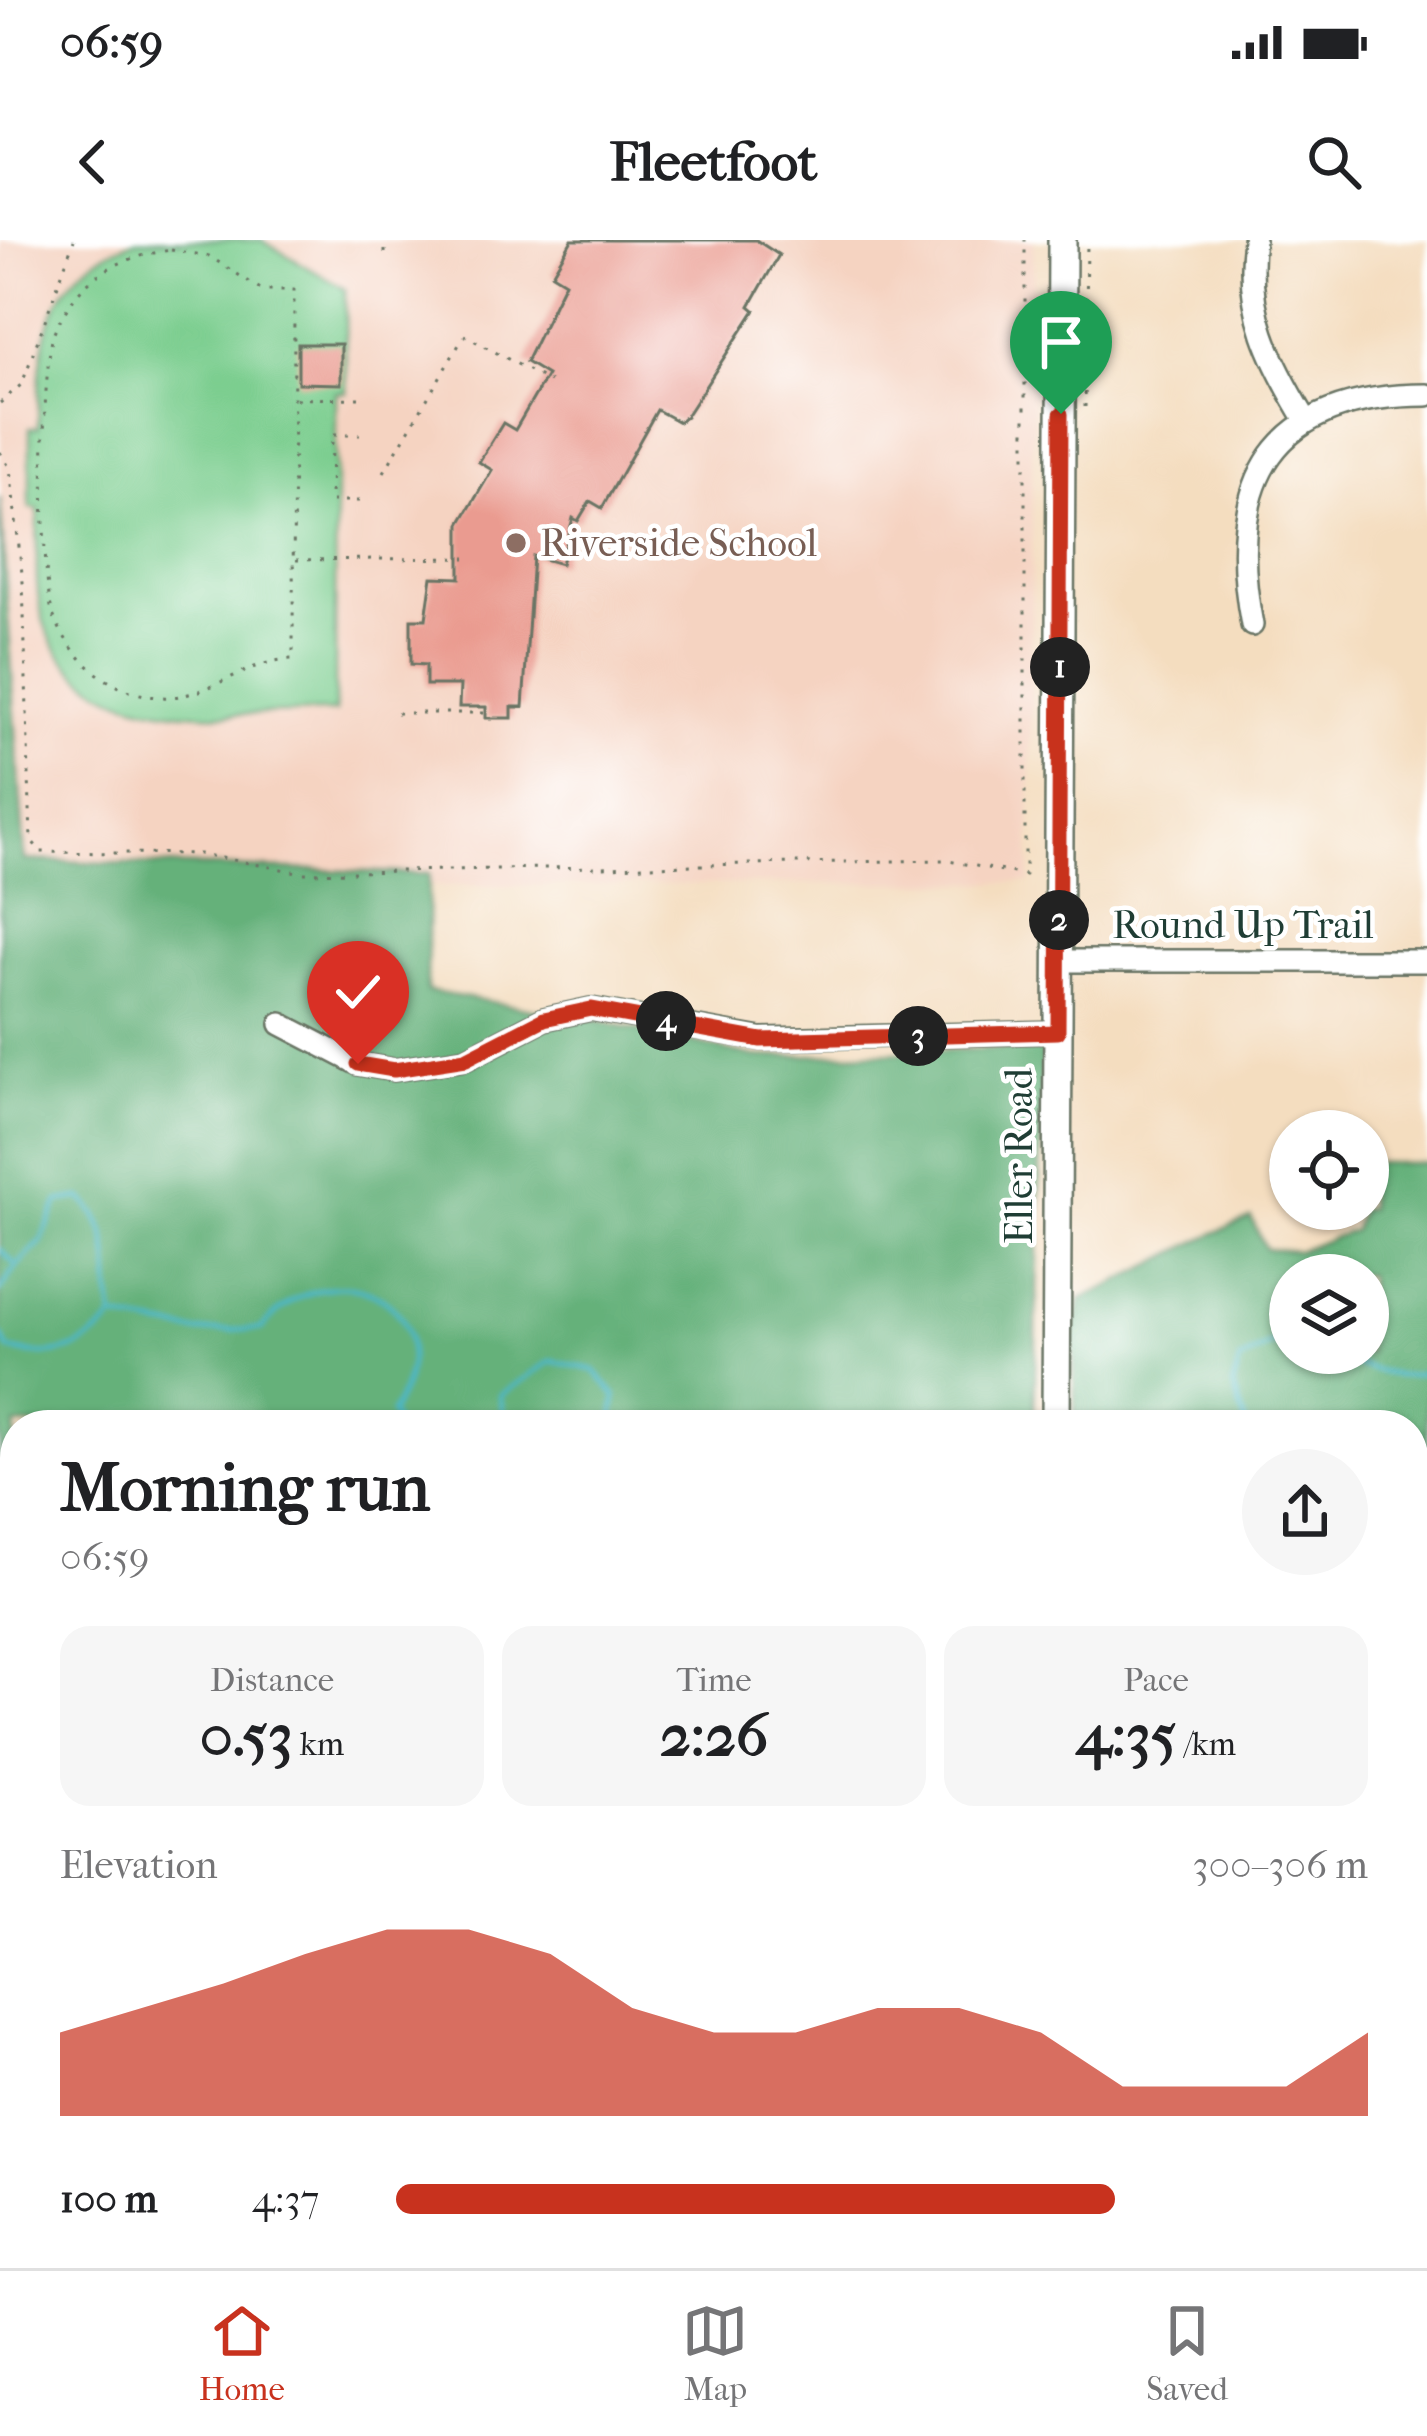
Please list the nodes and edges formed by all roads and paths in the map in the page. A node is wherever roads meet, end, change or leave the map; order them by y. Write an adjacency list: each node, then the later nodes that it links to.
1 (74, 240): 14 (path)
2 (386, 240): 7 (path)
3 (1025, 240): 18 (path)
4 (1062, 240): 26 (street, Eller Road)
5 (1087, 240): 15 (path)
6 (1254, 240): 16 (street)
7 (385, 253)
8 (464, 335): 10 (path)
9 (460, 343): 19 (path)
10 (550, 382)
11 (1427, 395): 16 (street)
12 (360, 398): 13 (path)
13 (294, 399): 22 (path); 22 (path)
14 (0, 403)
15 (1085, 407)
16 (1306, 420): 23 (street)
17 (360, 435): 20 (path)
18 (0, 452)
19 (385, 472)
20 (359, 501)
21 (466, 559): 22 (path)
22 (294, 560)
23 (1252, 625)
24 (397, 713): 25 (path)
25 (486, 713)
26 (1058, 961): 27 (street, Round Up Trail); 29 (street, Eller Road)
27 (1427, 961)
28 (281, 1024): 29 (street)
29 (1058, 1032): 30 (street, Eller Road)
30 (1056, 1410)

